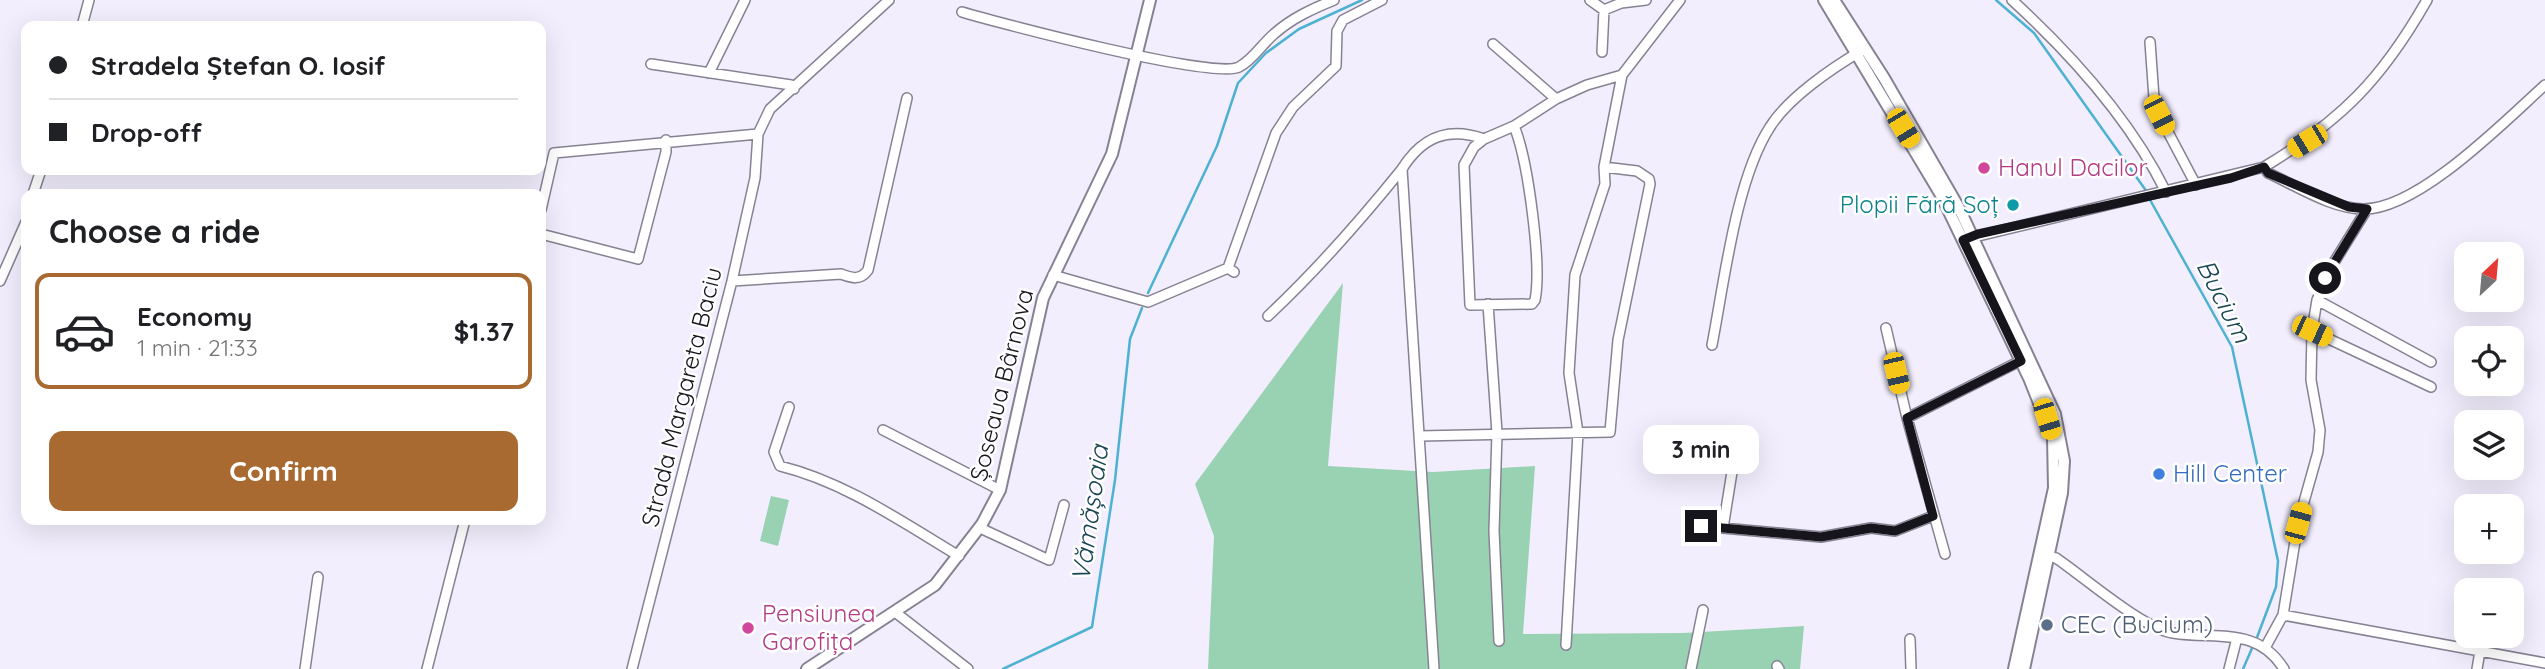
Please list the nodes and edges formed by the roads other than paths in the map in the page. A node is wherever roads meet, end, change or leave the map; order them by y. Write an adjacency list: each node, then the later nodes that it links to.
1 (89, 0): 16 (street)
2 (745, 0): 23 (street)
3 (889, 0): 26 (street)
4 (1150, 0): 21 (main road, Șoseaua Bârnova)
5 (1334, 0): 21 (street)
6 (1382, 0): 43 (street)
7 (1590, 0): 14 (street)
8 (1646, 0): 14 (street)
9 (1680, 0): 24 (street)
10 (1824, 0): 19 (main road)
11 (1834, 0): 19 (main road)
12 (2013, 0): 38 (street)
13 (2427, 0): 34 (street)
14 (1604, 10): 20 (street)
15 (962, 12): 21 (street)
16 (83, 21)
17 (2150, 42): 36 (street)
18 (1493, 44): 28 (street)
19 (1861, 51): 42 (main road); 51 (street)
20 (1602, 52)
21 (1139, 54): 43 (main road, Șoseaua Bârnova)
22 (651, 64): 23 (street)
23 (709, 73): 26 (street)
24 (1622, 75): 28 (street); 33 (street)
25 (2545, 85): 39 (street)
26 (794, 89): 30 (street)
27 (907, 98): 45 (street)
28 (1556, 99): 29 (street)
29 (1514, 126): 31 (street); 47 (street)
30 (758, 134): 32 (street); 45 (street, Strada Margareta Baciu)
31 (1484, 139): 35 (street); 47 (street)
32 (666, 140): 37 (street); 41 (street)
33 (1604, 167): 59 (street); 59 (street)
34 (2264, 167): 36 (street); 39 (street)
35 (1402, 169): 48 (street); 60 (street)
36 (2196, 185): 38 (street)
37 (546, 189)
38 (2166, 192): 42 (street)
39 (2367, 209): 46 (street)
40 (21, 233): 44 (street)
41 (546, 235)
42 (1968, 239): 52 (main road)
43 (1054, 275): 62 (main road, Șoseaua Bârnova)
44 (0, 281)
45 (732, 281): 85 (street, Strada Margareta Baciu)
46 (2317, 300): 50 (street); 53 (street)
47 (1488, 304): 58 (street)
48 (1268, 316)
49 (1886, 328): 56 (street)
50 (2312, 331): 54 (street); 75 (street)
51 (1712, 345)
52 (2025, 359): 56 (street); 71 (main road)
53 (2431, 362)
54 (2431, 387)
55 (789, 407): 70 (street)
56 (1907, 418): 64 (street)
57 (883, 430): 62 (street)
58 (1497, 433): 59 (street); 60 (street); 78 (street)
59 (1578, 433): 79 (street)
60 (1420, 436): 88 (street)
61 (1736, 447): 68 (street)
62 (1000, 490): 67 (main road, Șoseaua Bârnova)
63 (1064, 505): 67 (street)
64 (1933, 516): 68 (street); 69 (street)
65 (464, 525): 84 (street)
66 (1701, 526): 68 (street)
67 (980, 528): 70 (main road, Șoseaua Bârnova)
68 (1723, 528)
69 (1945, 554)
70 (960, 556): 74 (main road, Șoseaua Bârnova)
71 (2045, 556): 76 (street); 91 (main road); 92 (main road)
72 (318, 577): 83 (street)
73 (1703, 610): 89 (street)
74 (895, 612): 86 (main road, Șoseaua Bârnova); 87 (street)
75 (2283, 615): 80 (street); 81 (street)
76 (2236, 638): 80 (street); 93 (street)
77 (1910, 639): 90 (street)
78 (1499, 641)
79 (1566, 645)
80 (2263, 645): 94 (street)
81 (2480, 651): 82 (street); 95 (street)
82 (2545, 663)
83 (305, 669)
84 (427, 669)
85 (632, 669)
86 (807, 669)
87 (968, 669)
88 (1434, 669)
89 (1692, 669)
90 (1911, 669)
91 (2014, 669)
92 (2024, 669)
93 (2230, 669)
94 (2284, 669)
95 (2477, 669)

